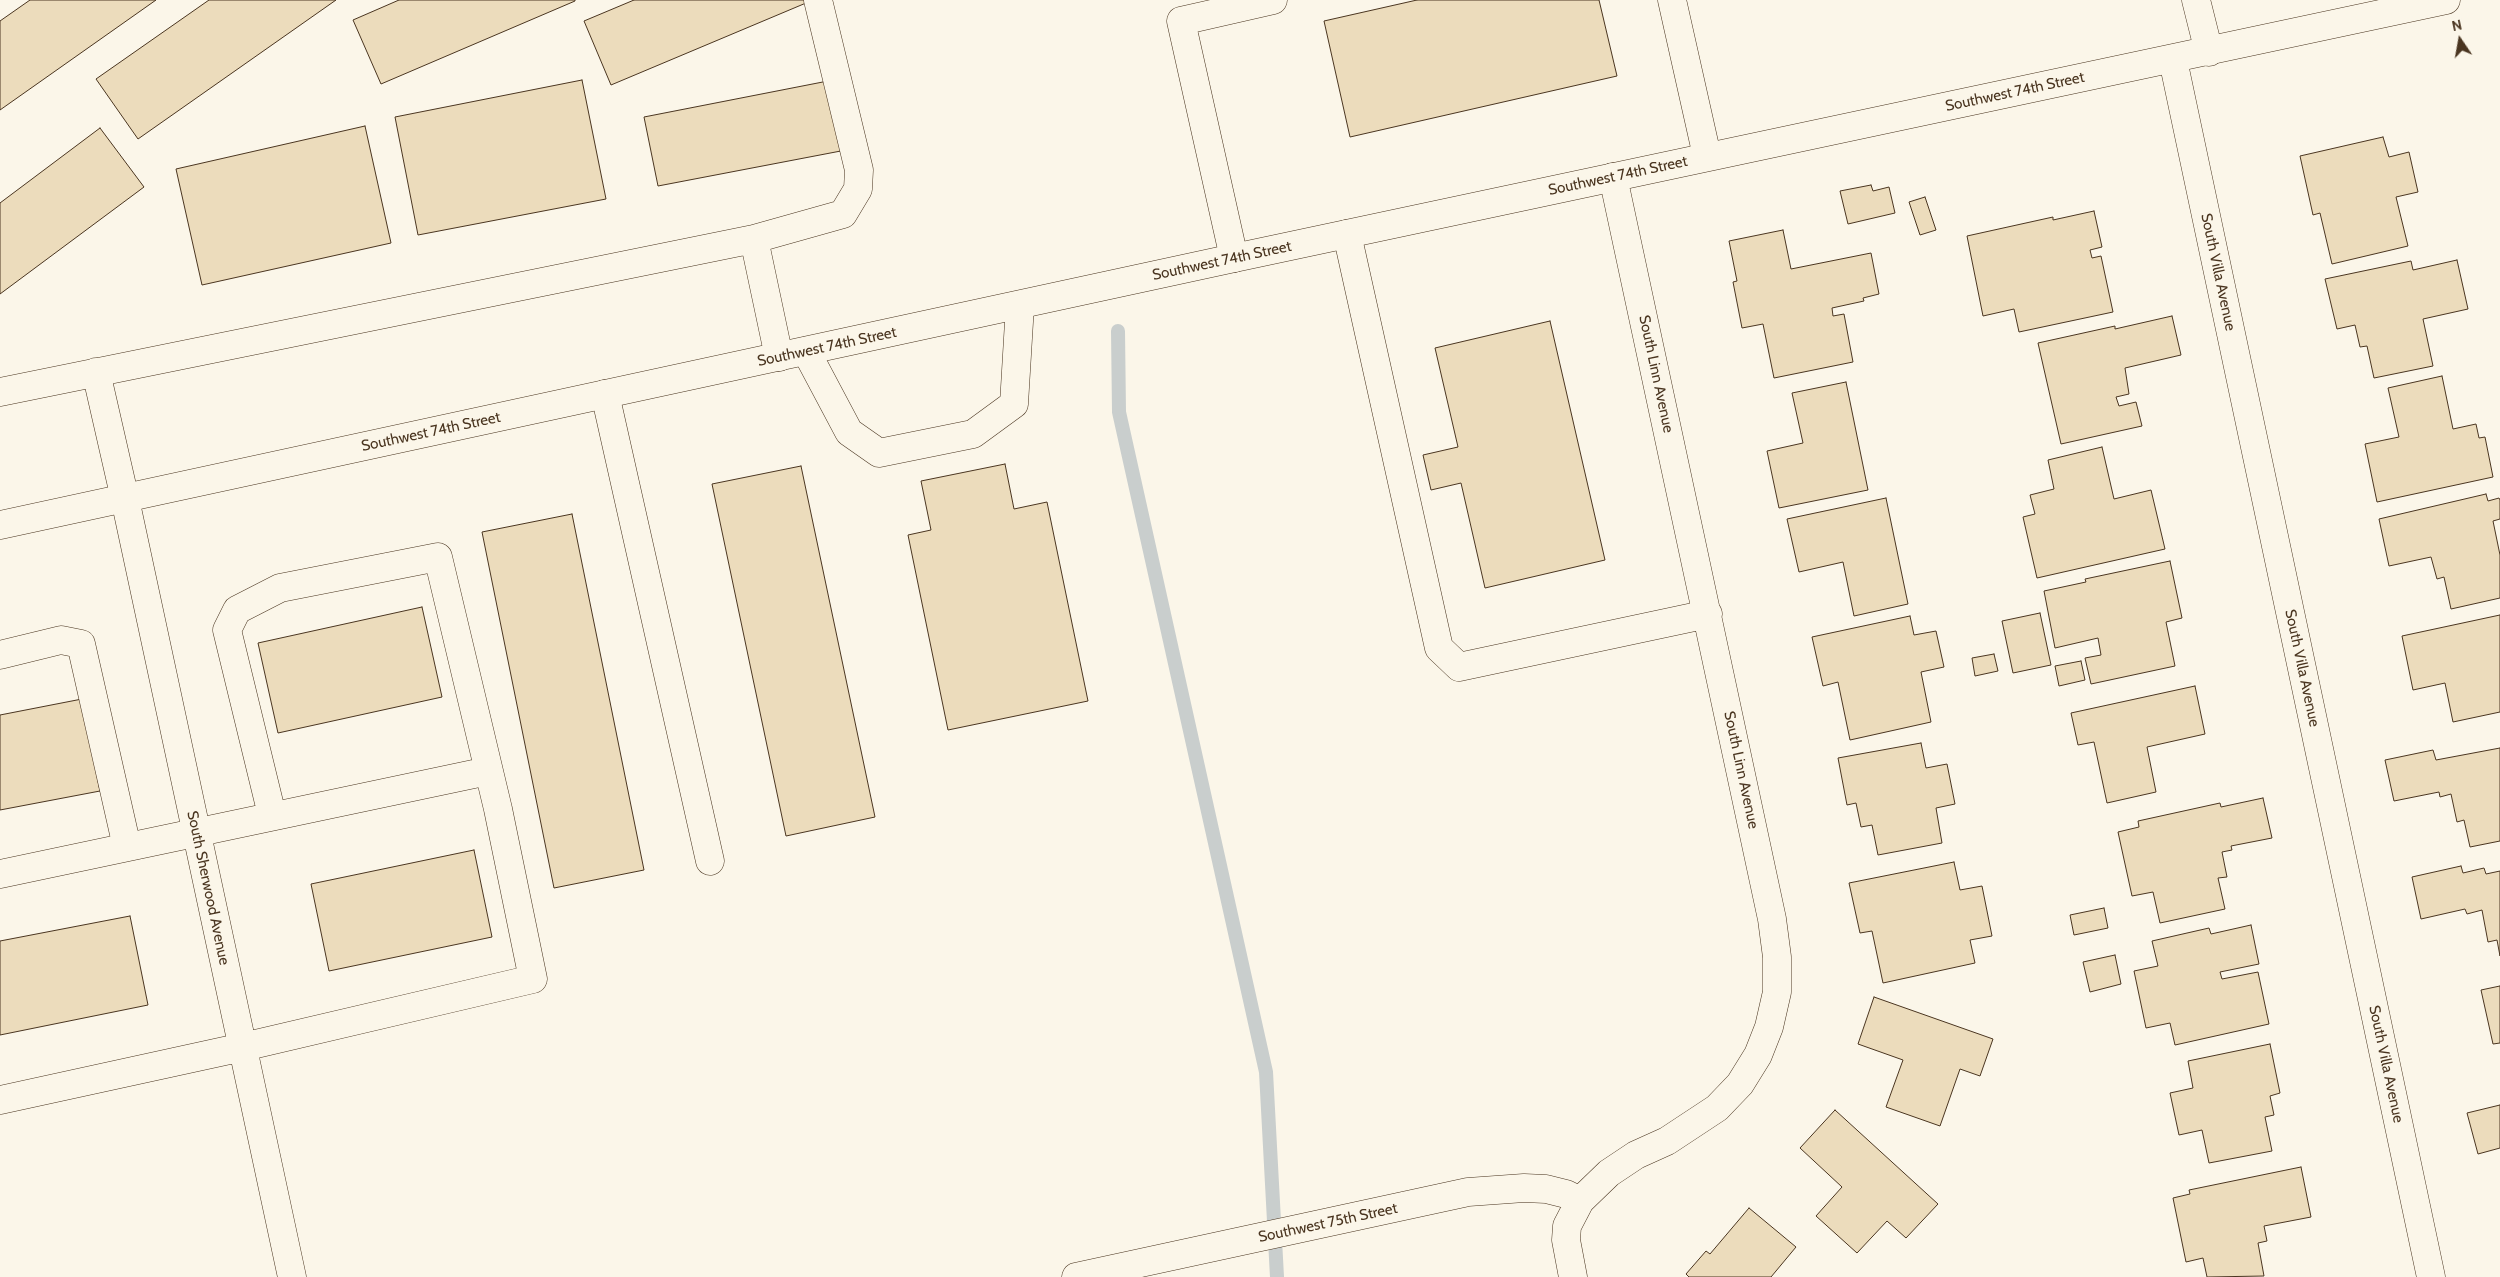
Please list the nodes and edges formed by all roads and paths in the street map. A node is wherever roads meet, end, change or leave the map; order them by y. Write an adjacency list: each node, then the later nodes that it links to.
1 (818, 0): 11 (street)
2 (1273, 0): 12 (street)
3 (1672, 0): 8 (street)
4 (2196, 0): 6 (street)
5 (2446, 0): 6 (street, Southwest 74th Street)
6 (2209, 52): 7 (street, Southwest 74th Street)
7 (2173, 60): 8 (street, Southwest 74th Street); 35 (street, South Villa Avenue)
8 (1707, 156): 9 (street, Southwest 74th Street)
9 (1613, 177): 10 (street, Southwest 74th Street); 21 (street, South Linn Avenue)
10 (1347, 234): 12 (street, Southwest 74th Street); 21 (street)
11 (754, 239): 15 (street); 16 (street)
12 (1234, 258): 13 (street, Southwest 74th Street)
13 (1020, 306): 14 (street, Southwest 74th Street); 14 (street)
14 (806, 351): 15 (street, Southwest 74th Street)
15 (779, 357): 18 (street, Southwest 74th Street)
16 (96, 372): 17 (street); 19 (street, South Sherwood Avenue)
17 (0, 392)
18 (605, 394): 19 (street, Southwest 74th Street); 27 (street)
19 (126, 499): 20 (street, Southwest 74th Street); 25 (street, South Sherwood Avenue)
20 (0, 525)
21 (1708, 614): 31 (street, South Linn Avenue)
22 (0, 655): 26 (street)
23 (488, 771): 24 (street); 24 (street); 29 (street)
24 (272, 815): 25 (street)
25 (197, 833): 26 (street); 29 (street, South Sherwood Avenue)
26 (127, 847): 28 (street)
27 (710, 861)
28 (0, 874)
29 (243, 1047): 30 (street); 32 (street, South Sherwood Avenue)
30 (0, 1100)
31 (1580, 1201): 33 (street, Southwest 75th Street); 34 (street, South Linn Avenue)
32 (292, 1277)
33 (1076, 1277)
34 (1573, 1277)
35 (2431, 1277)

